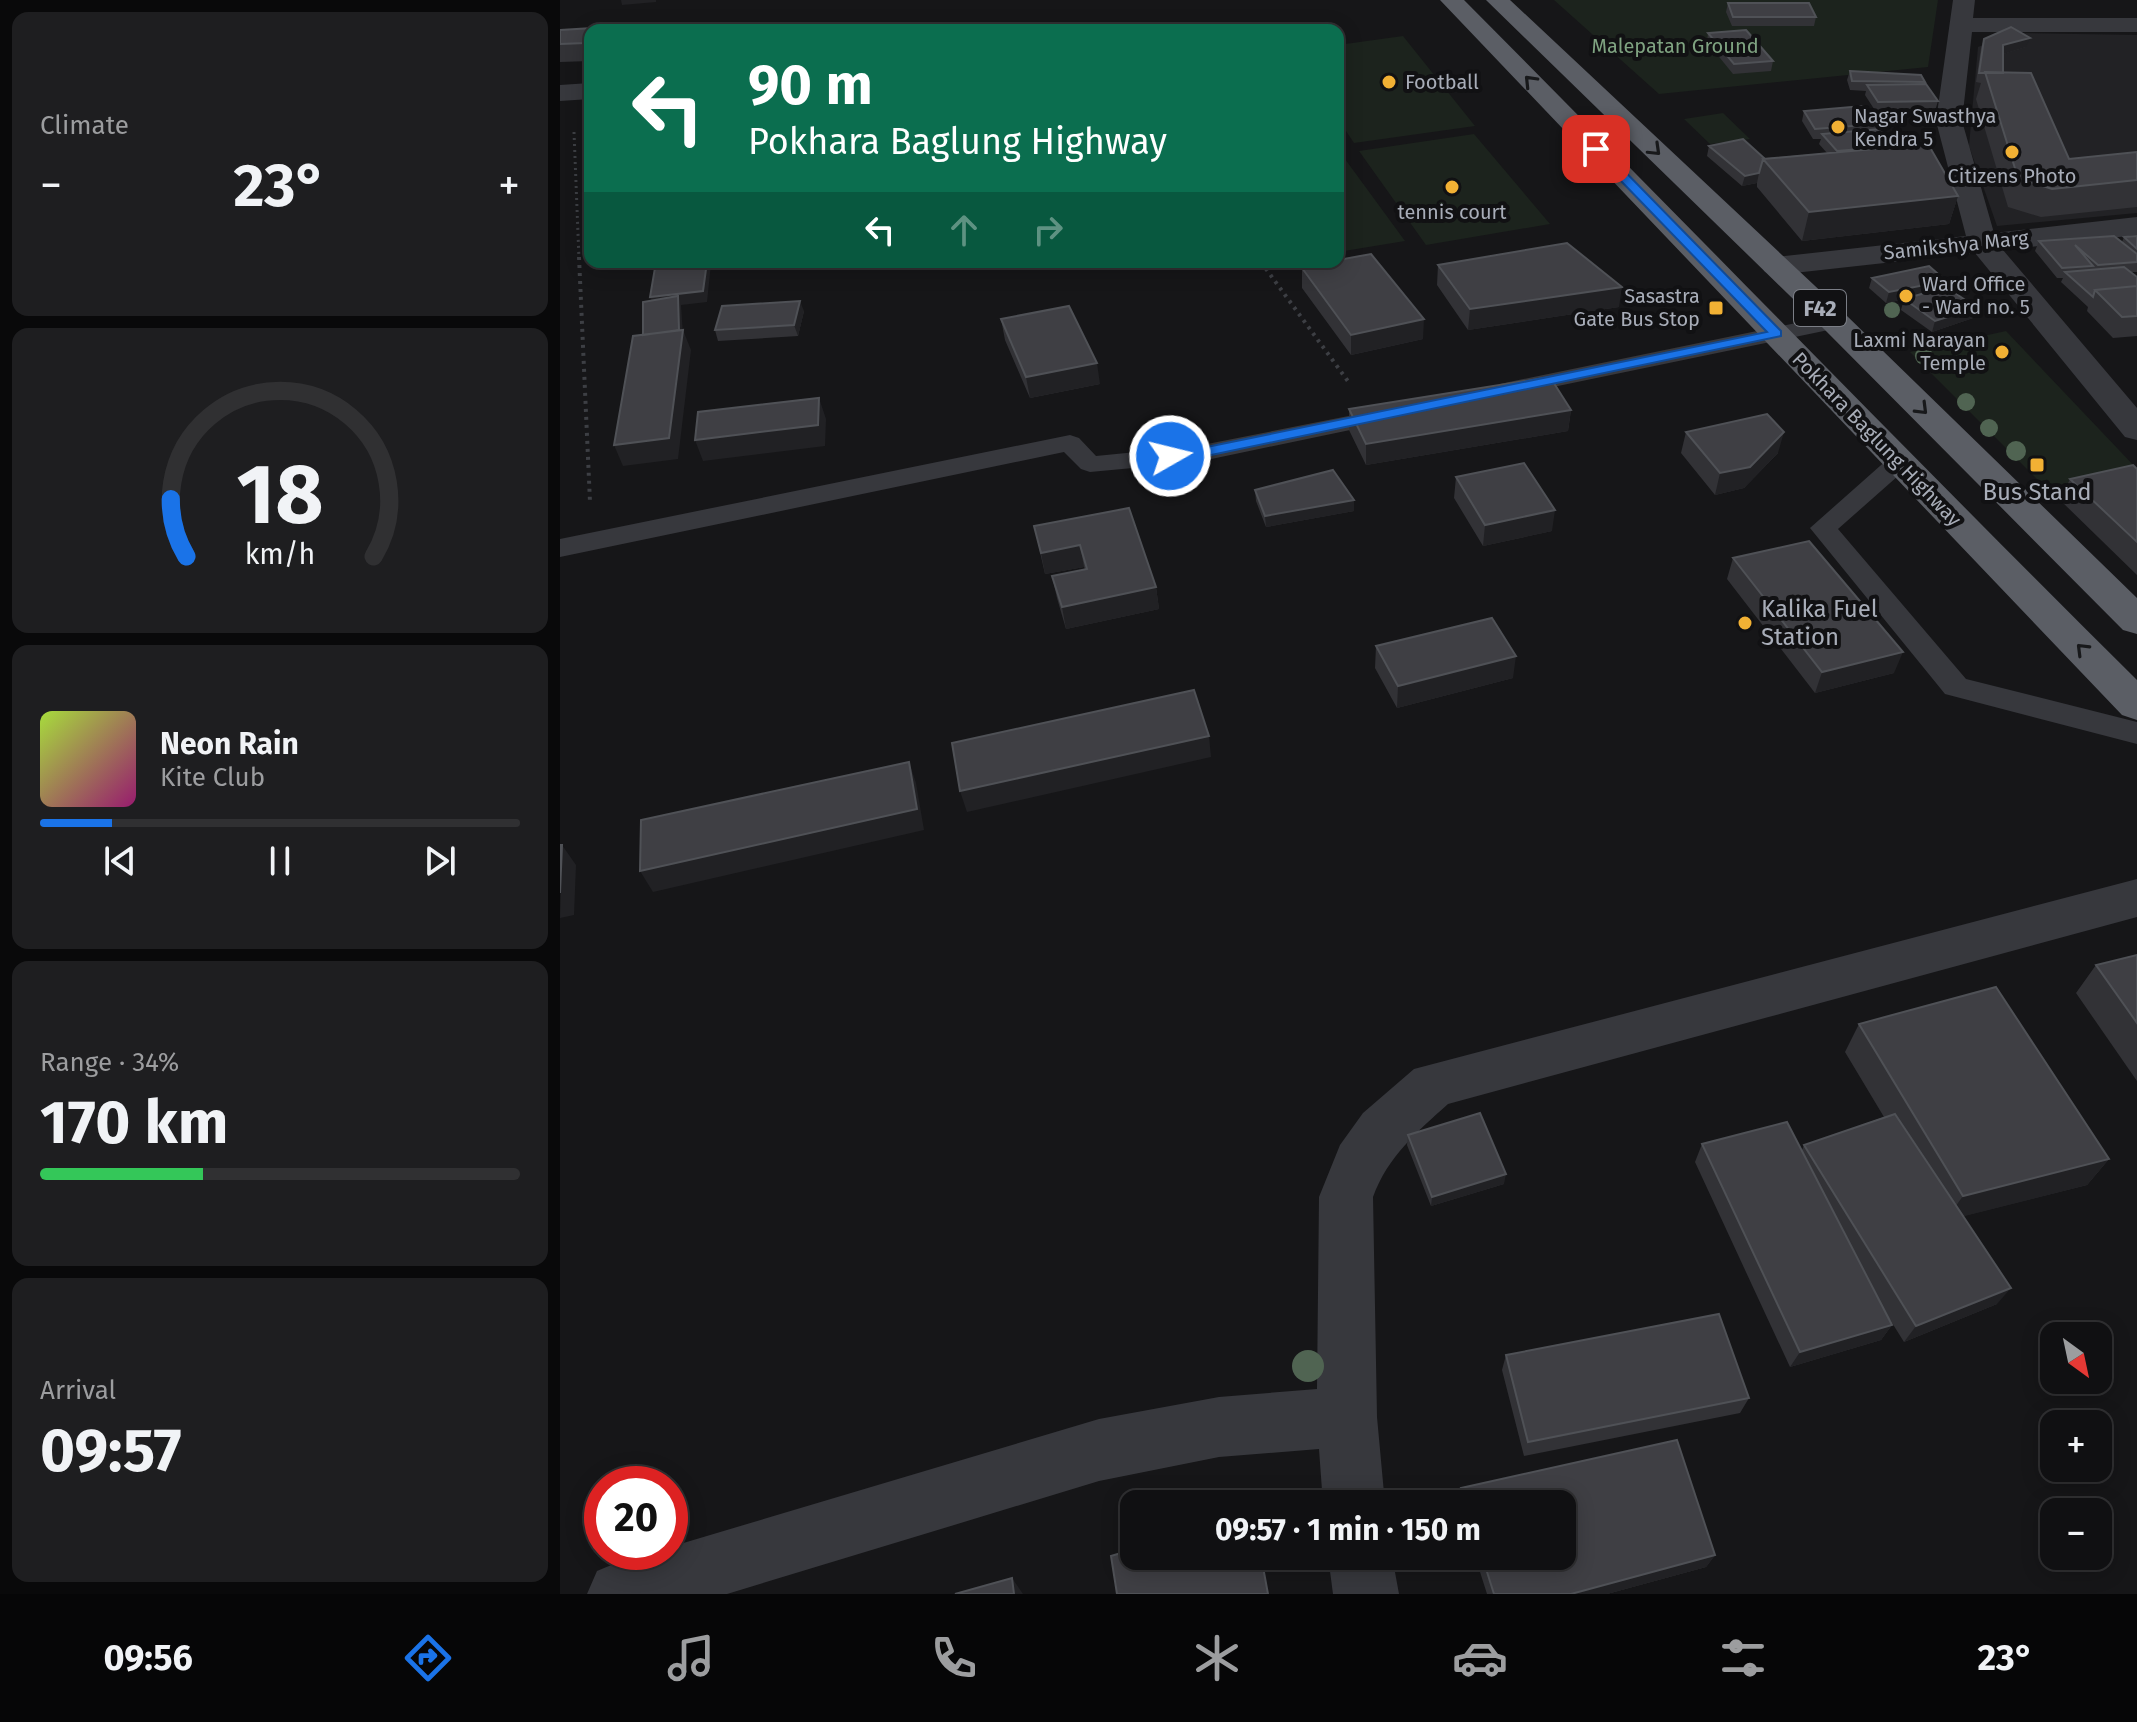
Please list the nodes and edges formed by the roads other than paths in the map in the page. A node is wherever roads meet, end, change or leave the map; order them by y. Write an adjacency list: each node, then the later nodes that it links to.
1 (1451, 0): 11 (highway, Pokhara Baglung Highway / F42, one-way to 1)
2 (1497, 0): 9 (highway, F42, one-way to 9)
3 (1963, 13): 4 (street); 8 (street)
4 (2137, 25)
5 (584, 91): 6 (street)
6 (560, 93)
7 (2137, 226): 8 (street, Samikshya Marg)
8 (1982, 243): 9 (street, Samikshya Marg); 14 (street)
9 (1776, 266): 10 (highway, F42)
10 (1835, 322): 11 (lane); 17 (highway, F42, one-way to 17)
11 (1776, 334): 12 (lane); 15 (highway, Pokhara Baglung Highway / F42)
12 (1493, 393)
13 (1419, 408): 16 (lane)
14 (2137, 430)
15 (1898, 463): 18 (highway, Pokhara Baglung Highway / F42, one-way to 15); 19 (lane)
16 (560, 548)
17 (2137, 621)
18 (2137, 705)
19 (2137, 733)
20 (2137, 898): 21 (street)
21 (1347, 1417): 22 (street); 24 (street)
22 (1353, 1490)
23 (1362, 1570): 25 (street)
24 (620, 1594)
25 (1366, 1594)

